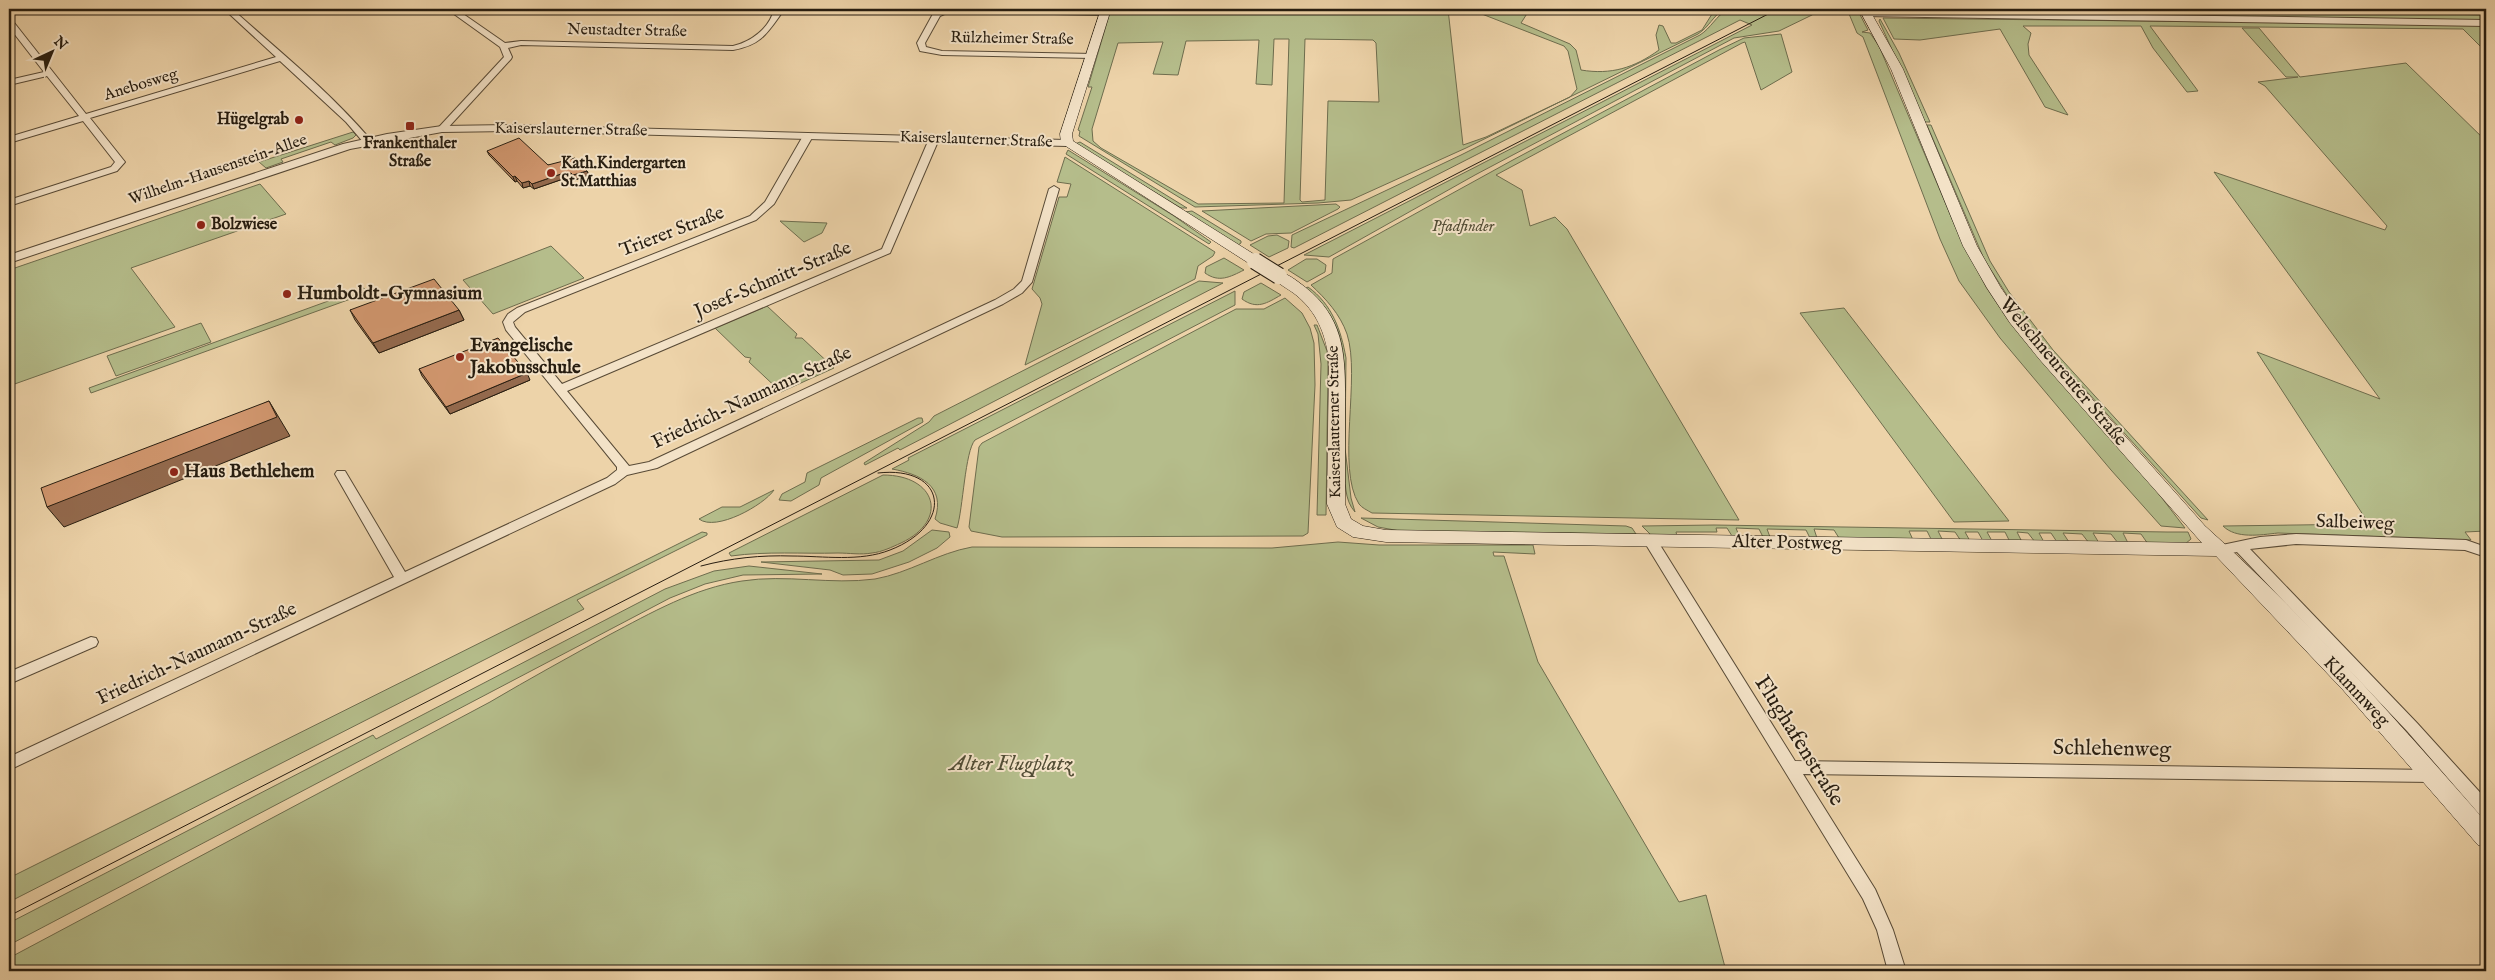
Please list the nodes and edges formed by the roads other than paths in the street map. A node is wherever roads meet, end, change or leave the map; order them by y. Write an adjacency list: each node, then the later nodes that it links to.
1 (228, 9): 15 (street)
2 (778, 9): 13 (street, Neustadter Straße)
3 (2074, 9): 9 (street)
4 (2399, 9): 5 (street)
5 (2484, 9)
6 (456, 10): 13 (street)
7 (1105, 11): 14 (main road); 14 (street, Rülzheimer Straße)
8 (1866, 12): 9 (street); 33 (main road, Welschneureuter Straße)
9 (2083, 17): 11 (street)
10 (9, 22): 12 (street)
11 (2486, 23)
12 (13, 34): 16 (street)
13 (503, 46): 19 (street)
14 (1091, 56): 24 (main road)
15 (282, 58): 18 (street, Anebosweg); 23 (street)
16 (48, 72): 17 (street); 18 (street)
17 (9, 83)
18 (84, 117): 22 (street, Anebosweg); 26 (street)
19 (442, 129): 20 (street, Kaiserslauterner Straße); 23 (street, Wilhelm-Hausenstein-Allee)
20 (808, 136): 21 (street, Kaiserslauterner Straße); 28 (street, Trierer Straße)
21 (934, 139): 24 (street, Kaiserslauterner Straße); 28 (street, Josef-Schmitt-Straße)
22 (9, 140)
23 (368, 141): 27 (street, Wilhelm-Hausenstein-Allee)
24 (1067, 143): 31 (main road, Kaiserslauterner Straße, bridge)
25 (1054, 190): 29 (street, Friedrich-Naumann-Straße)
26 (9, 203)
27 (9, 259)
28 (561, 389): 29 (street)
29 (623, 472): 35 (street, Friedrich-Naumann-Straße)
30 (341, 474): 35 (street)
31 (1353, 529): 32 (main road, Alter Postweg)
32 (1650, 540): 33 (main road, Alter Postweg); 39 (street, Flughafenstraße)
33 (2231, 548): 34 (street, Salbeiweg); 40 (main road, Klammweg); 41 (street, Klammweg)
34 (2486, 552)
35 (402, 579): 38 (street, Friedrich-Naumann-Straße)
36 (91, 642): 37 (street)
37 (9, 678)
38 (9, 764)
39 (1790, 766): 40 (street, Schlehenweg); 43 (street, Flughafenstraße)
40 (2433, 776): 42 (main road, Klammweg)
41 (2486, 810)
42 (2486, 838)
43 (1897, 971)

